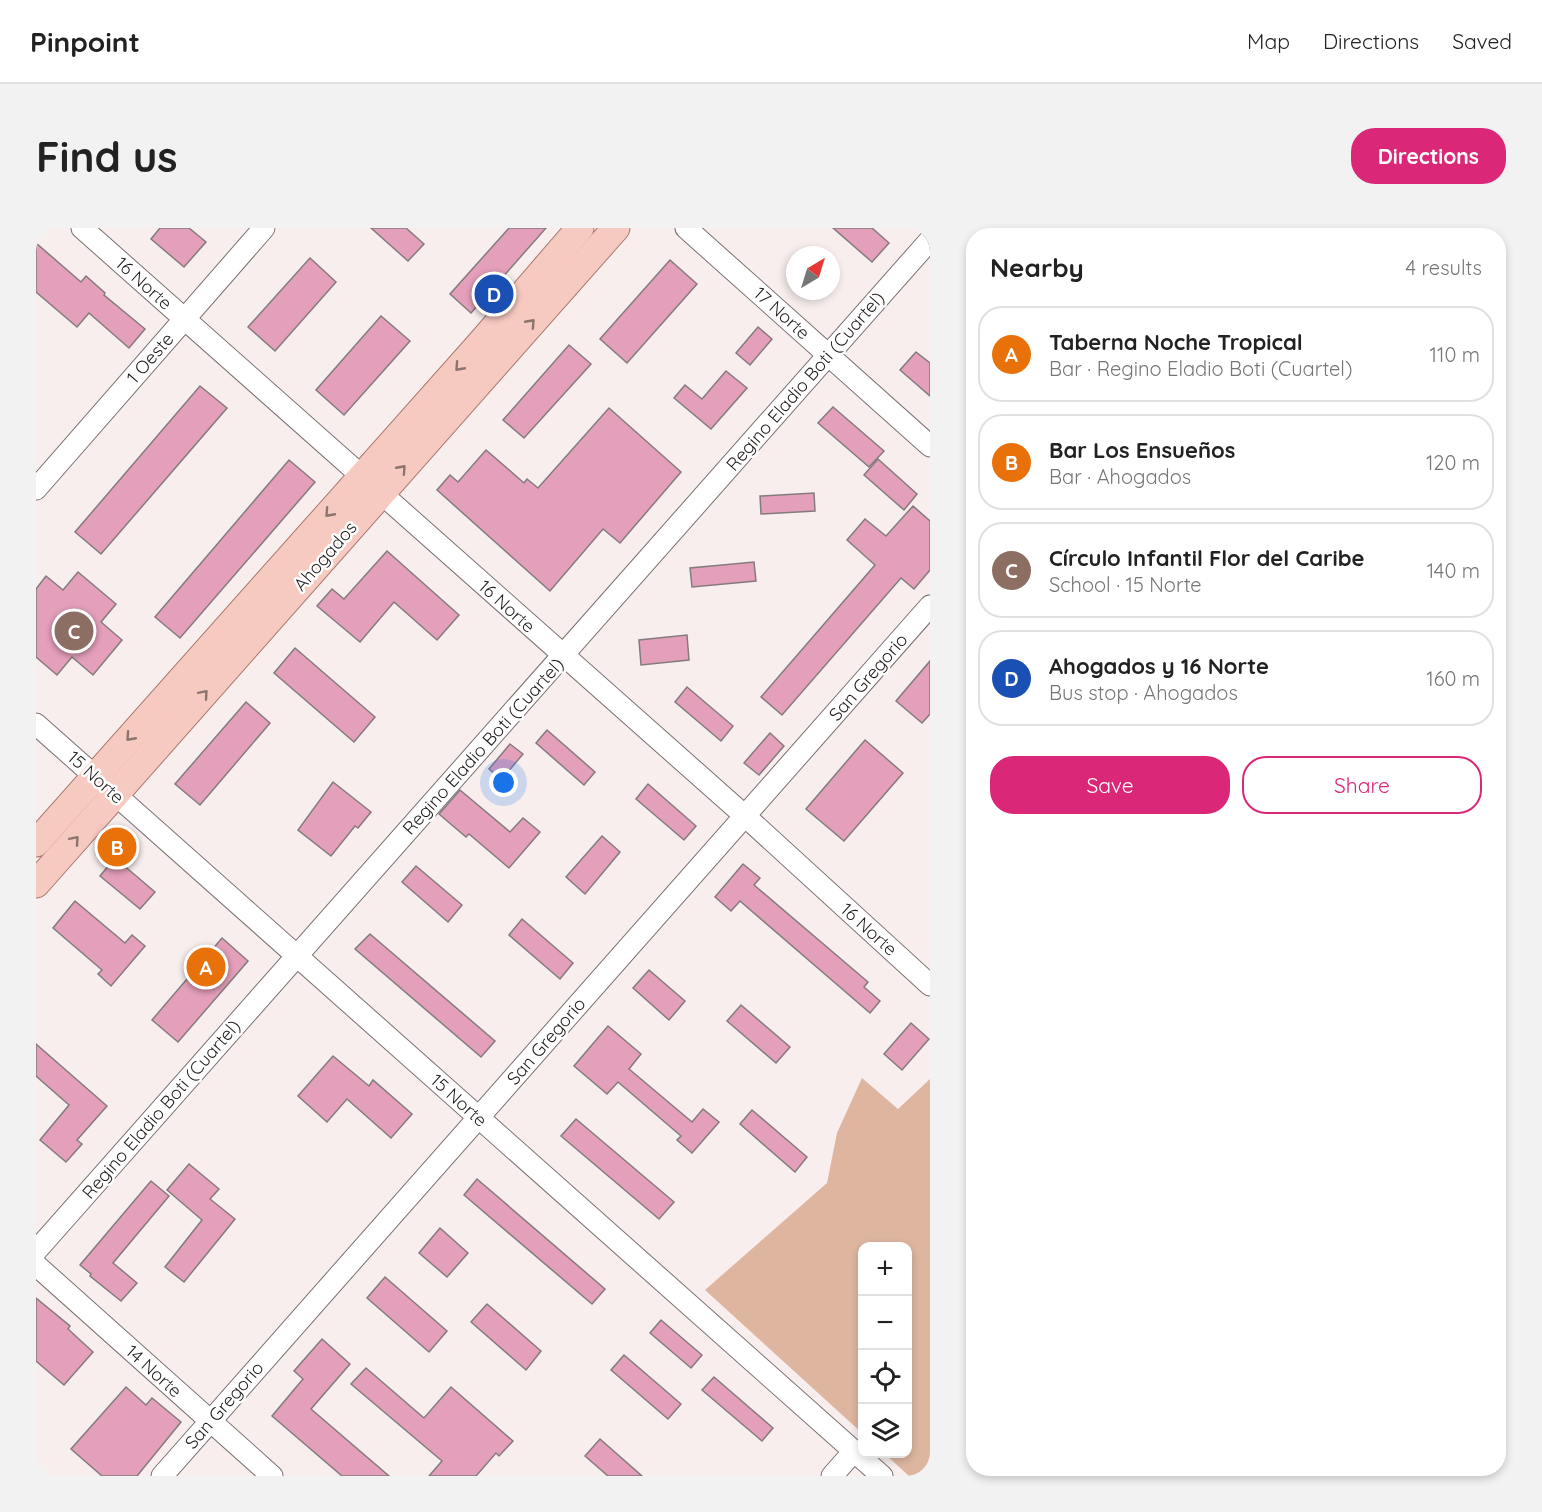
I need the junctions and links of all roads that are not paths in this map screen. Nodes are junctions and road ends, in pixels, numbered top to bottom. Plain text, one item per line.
1 (82, 228) edge
2 (264, 228) edge
3 (580, 228) edge
4 (616, 228) edge
5 (686, 228) edge
6 (930, 240) edge
7 (185, 319) junction
8 (828, 355) junction
9 (930, 446) edge
10 (371, 485) junction
11 (36, 489) edge
12 (930, 606) edge
13 (563, 656) junction
14 (36, 724) edge
15 (95, 776) junction
16 (115, 794) junction
17 (745, 816) junction
18 (36, 843) edge
19 (36, 884) edge
20 (297, 956) junction
21 (930, 985) edge
22 (478, 1118) junction
23 (36, 1251) edge
24 (36, 1265) edge
25 (210, 1421) junction
26 (854, 1451) junction
27 (162, 1476) edge
28 (272, 1476) edge
29 (832, 1476) edge
30 (882, 1476) edge

1 - 7 street, 16 Norte
2 - 7 street, 1 Oeste
3 -> 10 main road, Ahogados
10 -> 4 main road, Ahogados
5 - 8 street, 17 Norte
6 - 8 street, Regino Eladio Boti (Cuartel)
7 - 10 street, 16 Norte
7 - 11 street, 1 Oeste
8 - 9 street, 17 Norte
8 - 13 street, Regino Eladio Boti (Cuartel)
10 - 13 street, 16 Norte
10 -> 15 main road, Ahogados
16 -> 10 main road, Ahogados
12 - 17 street, San Gregorio
13 - 17 street, 16 Norte
13 - 20 street, Regino Eladio Boti (Cuartel)
14 - 15 street, 15 Norte
15 - 16 street, 15 Norte
15 - 18 main road, Ahogados
19 -> 16 main road, Ahogados
16 - 20 street, 15 Norte
17 - 21 street, 16 Norte
17 - 22 street, San Gregorio
20 - 22 street, 15 Norte
20 - 23 street, Regino Eladio Boti (Cuartel)
22 - 25 street, San Gregorio
22 - 26 street, 15 Norte
24 - 25 street, 14 Norte
25 - 27 street, San Gregorio
25 - 28 street, 14 Norte
26 - 29 street
26 - 30 street, 15 Norte

